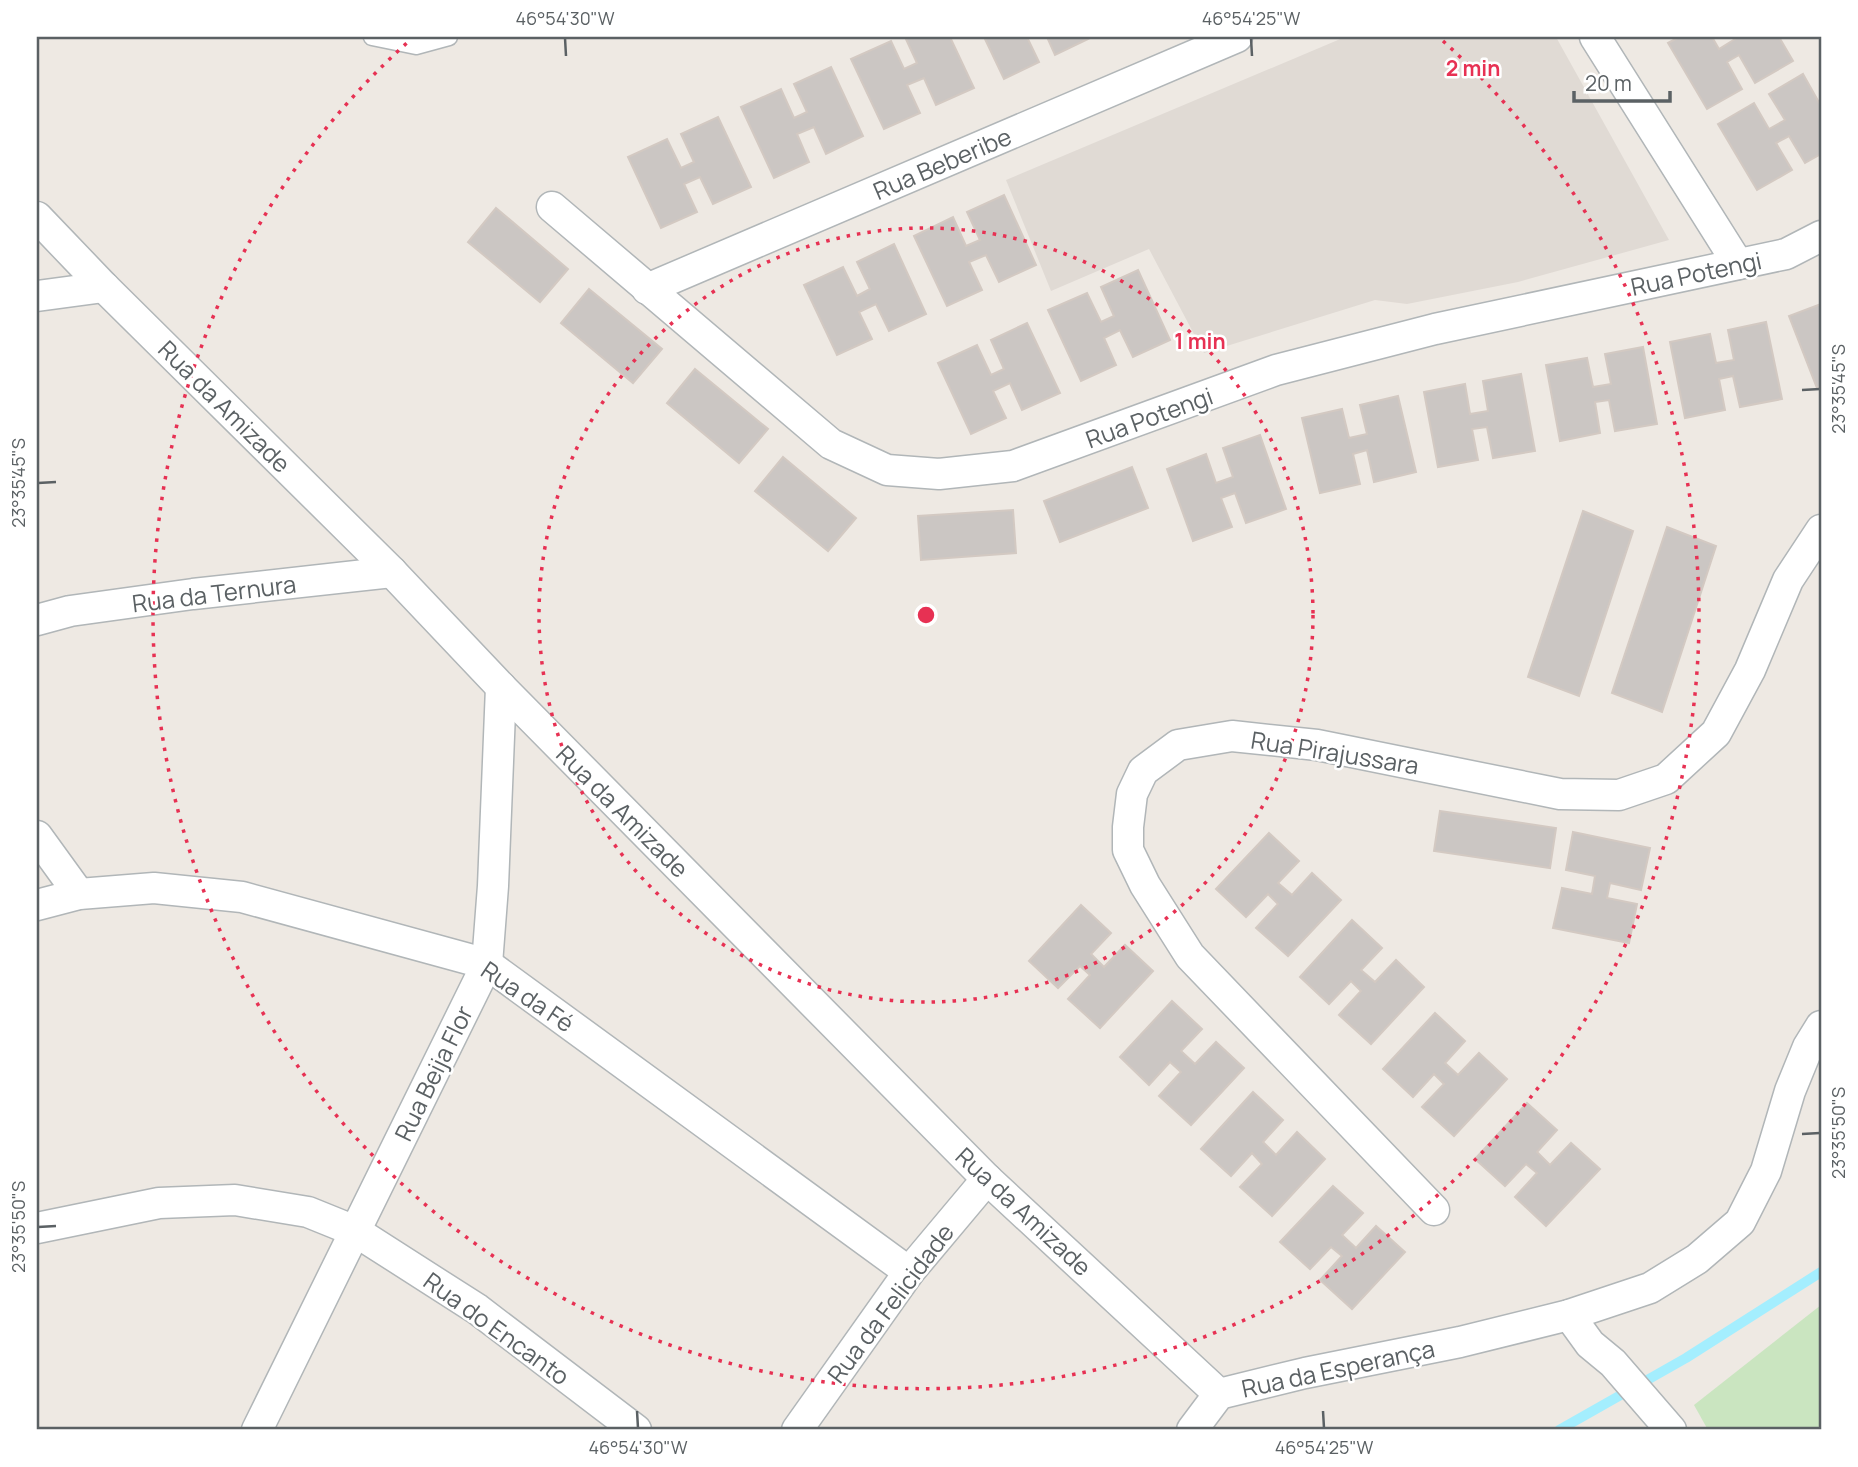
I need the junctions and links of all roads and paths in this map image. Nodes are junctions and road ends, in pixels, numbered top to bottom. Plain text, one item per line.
1 (372, 37) edge
2 (449, 37) edge
3 (1237, 37) edge
4 (1595, 37) edge
5 (552, 207) dead end
6 (37, 217) edge
7 (1821, 236) edge
8 (1738, 264) junction
9 (104, 287) junction
10 (647, 289) junction
11 (37, 296) edge
12 (1821, 530) edge
13 (393, 572) junction
14 (37, 620) edge
15 (501, 687) junction
16 (37, 836) edge
17 (79, 894) junction
18 (37, 905) edge
19 (487, 964) junction
20 (1821, 1026) edge
21 (987, 1179) junction
22 (1434, 1210) dead end
23 (37, 1228) edge
24 (355, 1231) junction
25 (909, 1272) junction
26 (1569, 1315) junction
27 (1219, 1394) junction
28 (1668, 1427) edge
29 (257, 1430) edge
30 (636, 1430) edge
31 (797, 1430) edge
32 (1192, 1430) edge

1 - 2 lane
3 - 10 street, Rua Beberibe
4 - 8 street
5 - 10 street, Rua Potengi
6 - 9 street, Rua da Amizade
7 - 8 street, Rua Potengi
8 - 10 street, Rua Potengi
9 - 11 street
9 - 13 street, Rua da Amizade
12 - 22 street, Rua Pirajussara
13 - 14 street, Rua da Ternura
13 - 15 street, Rua da Amizade
15 - 19 street, Rua Beija Flor
15 - 21 street, Rua da Amizade
16 - 17 street
17 - 18 street, Rua da Fé
17 - 19 street, Rua da Fé
19 - 24 street, Rua Beija Flor
19 - 25 street, Rua da Fé
20 - 26 street, Rua da Esperança
21 - 25 street, Rua da Felicidade
21 - 27 street, Rua da Amizade
23 - 24 street, Rua do Encanto
24 - 29 street, Rua Beija Flor
24 - 30 street, Rua do Encanto
25 - 31 street, Rua da Felicidade
26 - 27 street, Rua da Esperança
26 - 28 street
27 - 32 street, Rua da Esperança

